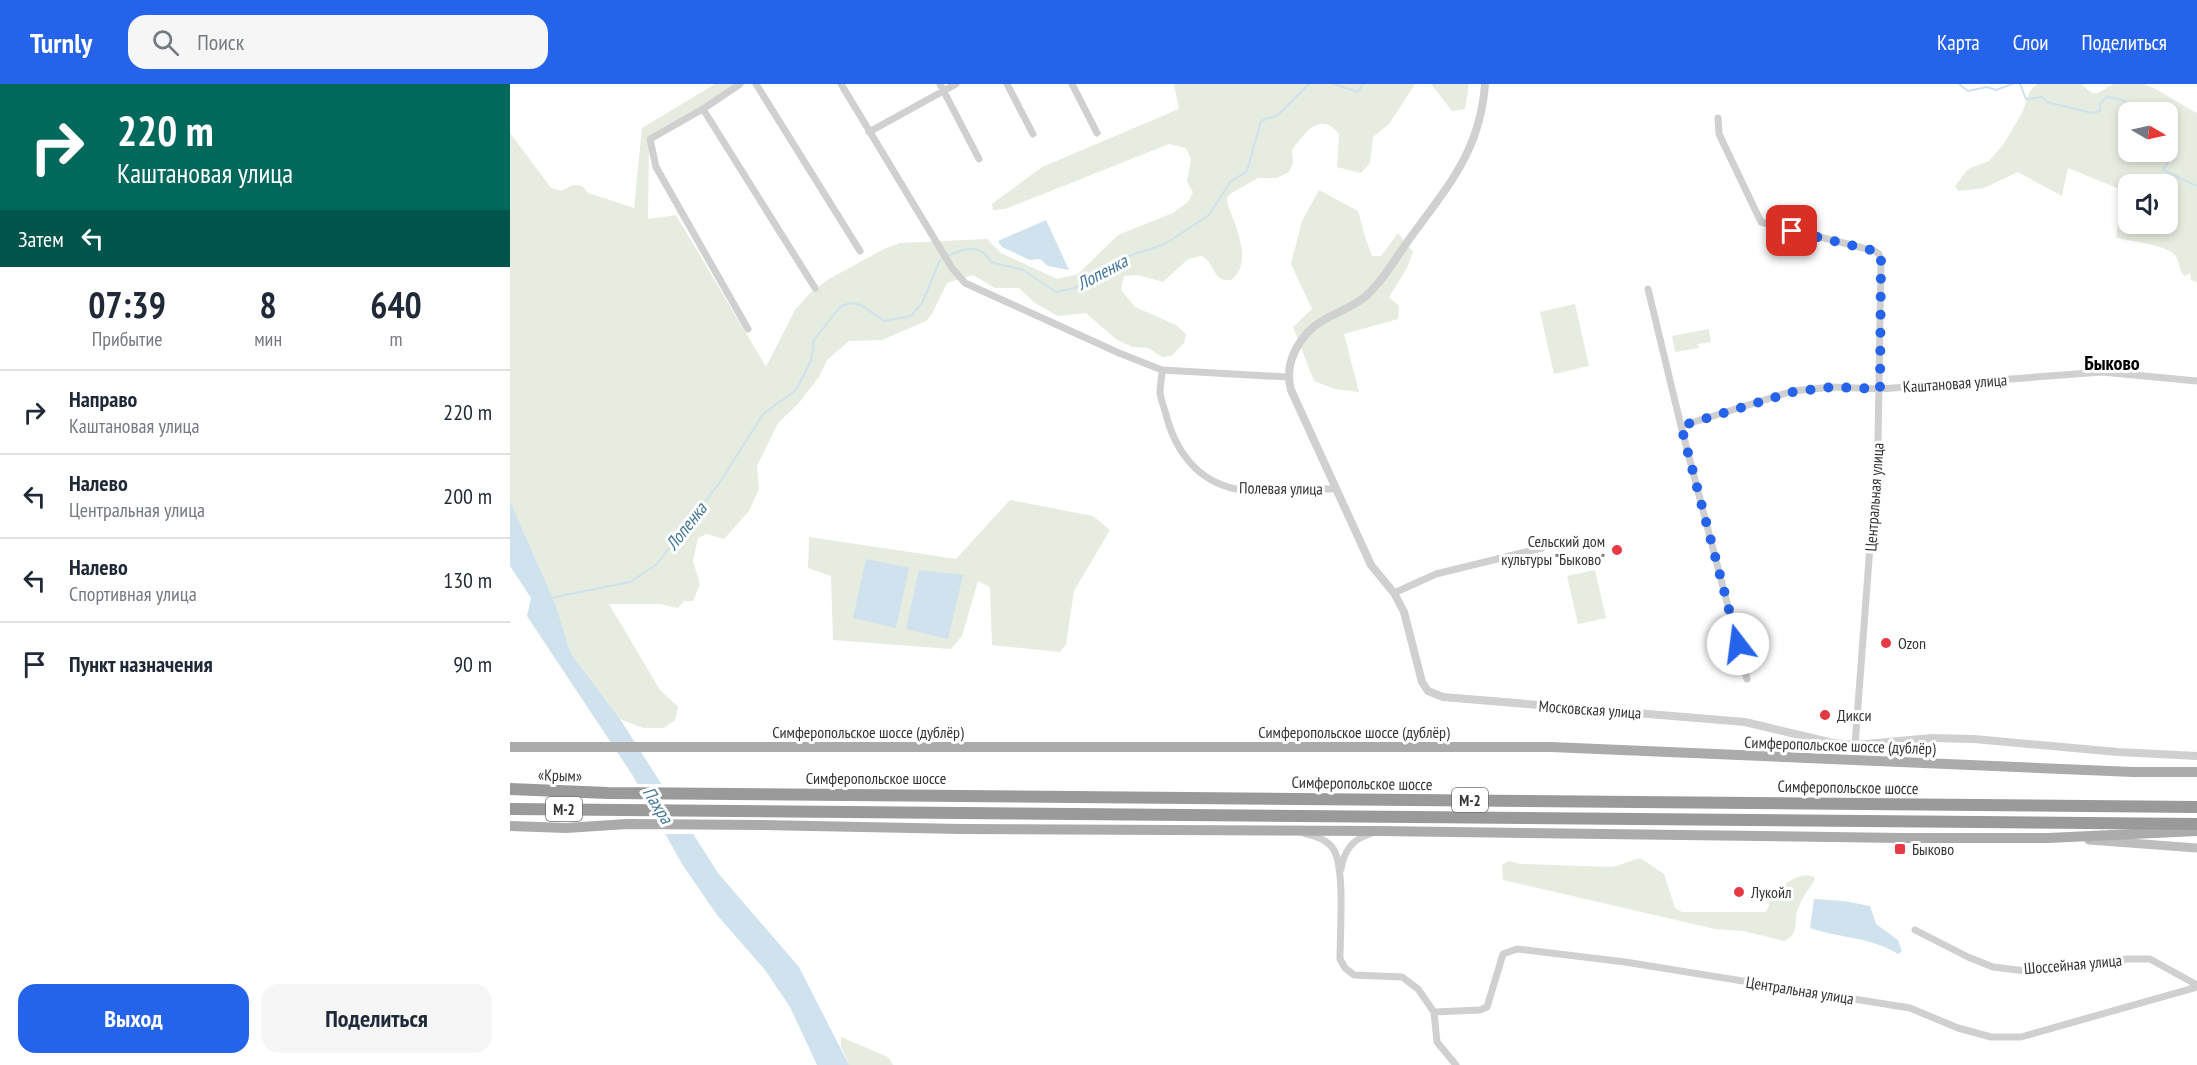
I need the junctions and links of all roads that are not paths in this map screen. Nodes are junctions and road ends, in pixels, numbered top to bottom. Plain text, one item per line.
1 (740, 84) edge
2 (756, 84) edge
3 (841, 84) edge
4 (956, 84) edge
5 (1007, 84) edge
6 (1072, 84) edge
7 (1485, 84) edge
8 (942, 87) edge
9 (703, 109) junction
10 (1718, 118) dead end
11 (869, 132) junction
12 (1097, 133) dead end
13 (1033, 134) dead end
14 (979, 159) dead end
15 (860, 250) dead end
16 (815, 288) dead end
17 (1648, 290) dead end
18 (748, 329) dead end
19 (1162, 370) junction
20 (1287, 377) junction
21 (2197, 381) edge
22 (1880, 389) junction
23 (1681, 426) junction
24 (1336, 489) junction
25 (1542, 548) dead end
26 (1394, 593) junction
27 (1747, 679) dead end
28 (1855, 745) junction
29 (510, 747) edge
30 (2197, 756) edge
31 (2197, 772) edge
32 (510, 789) edge
33 (742, 794) joint
34 (2197, 807) edge
35 (510, 809) edge
36 (753, 811) joint
37 (2197, 824) edge
38 (510, 826) edge
39 (1296, 831) junction
40 (1380, 831) junction
41 (2197, 831) edge
42 (2048, 838) junction
43 (2197, 848) edge
44 (1340, 877) junction
45 (1915, 930) dead end
46 (2197, 986) edge
47 (1434, 1012) junction
48 (1456, 1065) edge

1 - 9 street
2 - 15 street
3 - 11 street
4 - 8 street
5 - 13 street
6 - 12 street
7 - 20 street
8 - 11 street
8 - 14 street
9 - 16 street
9 - 18 street
10 - 22 street, Центральная улица
11 - 19 street
17 - 23 street
19 - 20 street
19 - 24 street, Полевая улица
20 - 24 street, Московская улица
21 - 22 street, Каштановая улица
22 - 23 street, Каштановая улица
22 - 28 street, Центральная улица
23 - 27 street
24 - 26 street, Московская улица
25 - 26 street
26 - 28 street, Московская улица
28 - 30 street, Московская улица
29 - 31 main road, Симферопольское шоссе (дублёр)
32 - 33 highway, «Крым» / М-2
33 - 34 highway, Симферопольское шоссе / М-2
35 - 36 highway, «Крым» / М-2
36 - 37 highway, Симферопольское шоссе / М-2
38 - 39 main road
39 - 40 main road
39 - 44 street
40 - 42 main road
40 - 44 street
41 - 42 main road
42 - 43 main road
44 - 47 street
45 - 46 street, Шоссейная улица
46 - 47 street, Центральная улица
47 - 48 street

